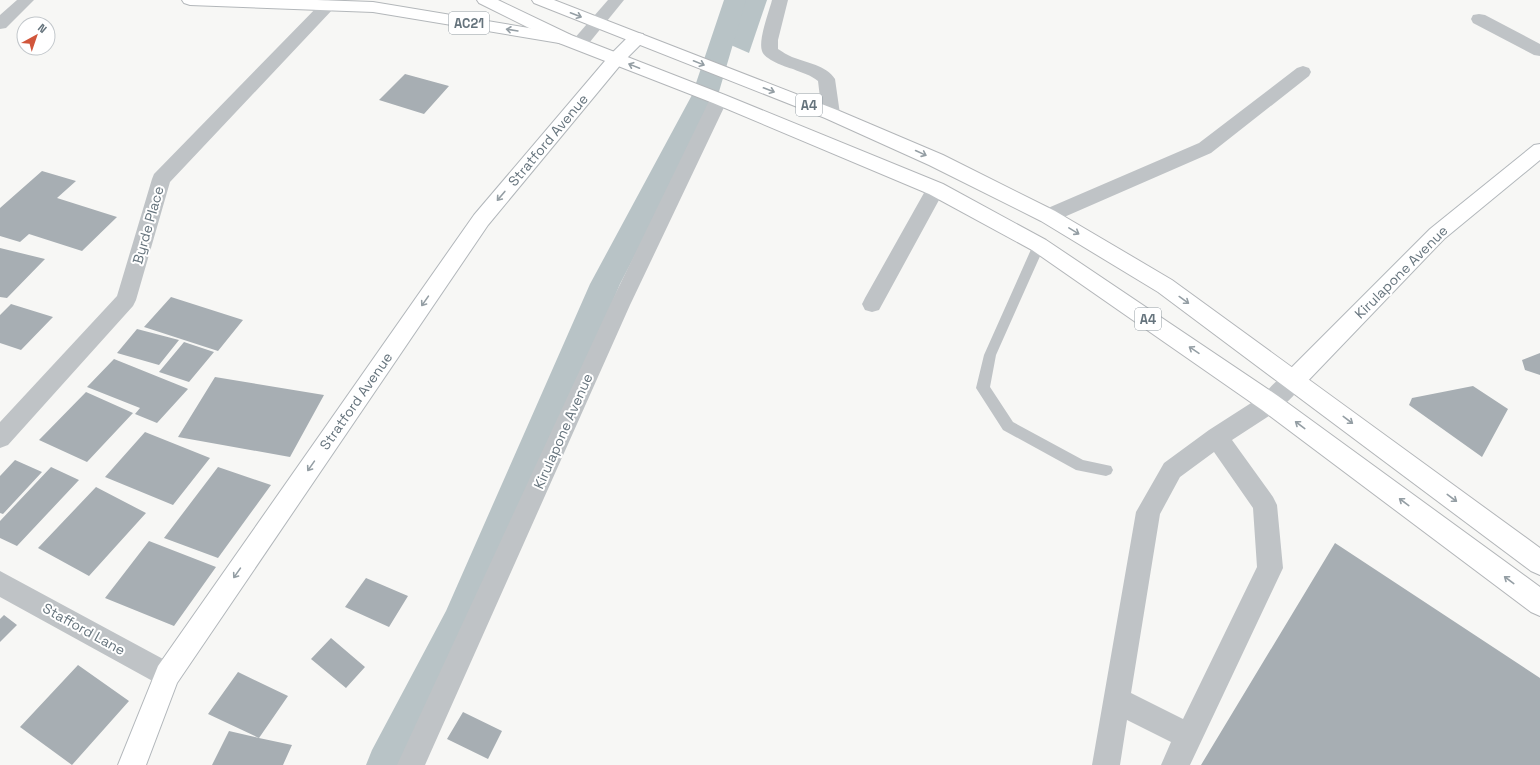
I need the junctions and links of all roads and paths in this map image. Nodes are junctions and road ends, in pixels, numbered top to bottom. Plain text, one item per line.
1 (26, 0) edge
2 (190, 0) edge
3 (485, 0) edge
4 (540, 0) edge
5 (616, 0) edge
6 (780, 0) edge
7 (378, 4) edge
8 (328, 5) junction
9 (1479, 19) dead end
10 (598, 23) junction
11 (0, 24) edge
12 (637, 38) junction
13 (572, 42) junction
14 (1540, 51) edge
15 (616, 59) junction
16 (1303, 72) dead end
17 (720, 99) junction
18 (831, 114) junction
19 (1540, 150) edge
20 (936, 189) junction
21 (1048, 216) junction
22 (1039, 245) junction
23 (872, 304) dead end
24 (1294, 380) junction
25 (1270, 403) junction
26 (1216, 437) junction
27 (0, 438) edge
28 (1106, 470) dead end
29 (1540, 563) edge
30 (0, 583) edge
31 (1540, 603) edge
32 (167, 675) junction
33 (1117, 700) junction
34 (1188, 736) junction
35 (132, 765) edge
36 (411, 765) edge
37 (1106, 765) edge
38 (1175, 765) edge

1 - 11 street
2 - 8 main road, AC21
3 - 13 main road, A4
4 -> 10 main road, A4
5 - 10 street
6 - 18 street
7 - 8 main road, AC21
13 -> 7 main road, AC21
8 - 27 street, Byrde Place
9 - 14 street
10 - 12 main road, A4
10 - 13 street
12 - 15 main road, Stratford Avenue
12 -> 18 main road, A4
13 - 15 main road, A4
17 -> 15 main road, A4
15 -> 32 main road, Stratford Avenue
16 - 21 street
17 - 20 main road, A4
17 - 36 street, Kirulapone Avenue
18 -> 21 main road, A4
19 - 24 main road, Kirulapone Avenue
20 - 22 main road, A4
20 - 23 street
21 -> 24 main road, A4
25 -> 22 main road, A4
22 - 28 lane
24 - 25 street, Kirulapone Avenue
24 -> 29 main road, A4
25 - 26 street, Kirulapone Avenue
31 -> 25 main road, A4
26 - 33 street, Kirulapone Avenue
26 - 34 street
30 - 32 street, Stafford Lane
32 - 35 main road, Stratford Avenue
33 - 34 street
33 - 37 street, Kirulapone Avenue
34 - 38 street

